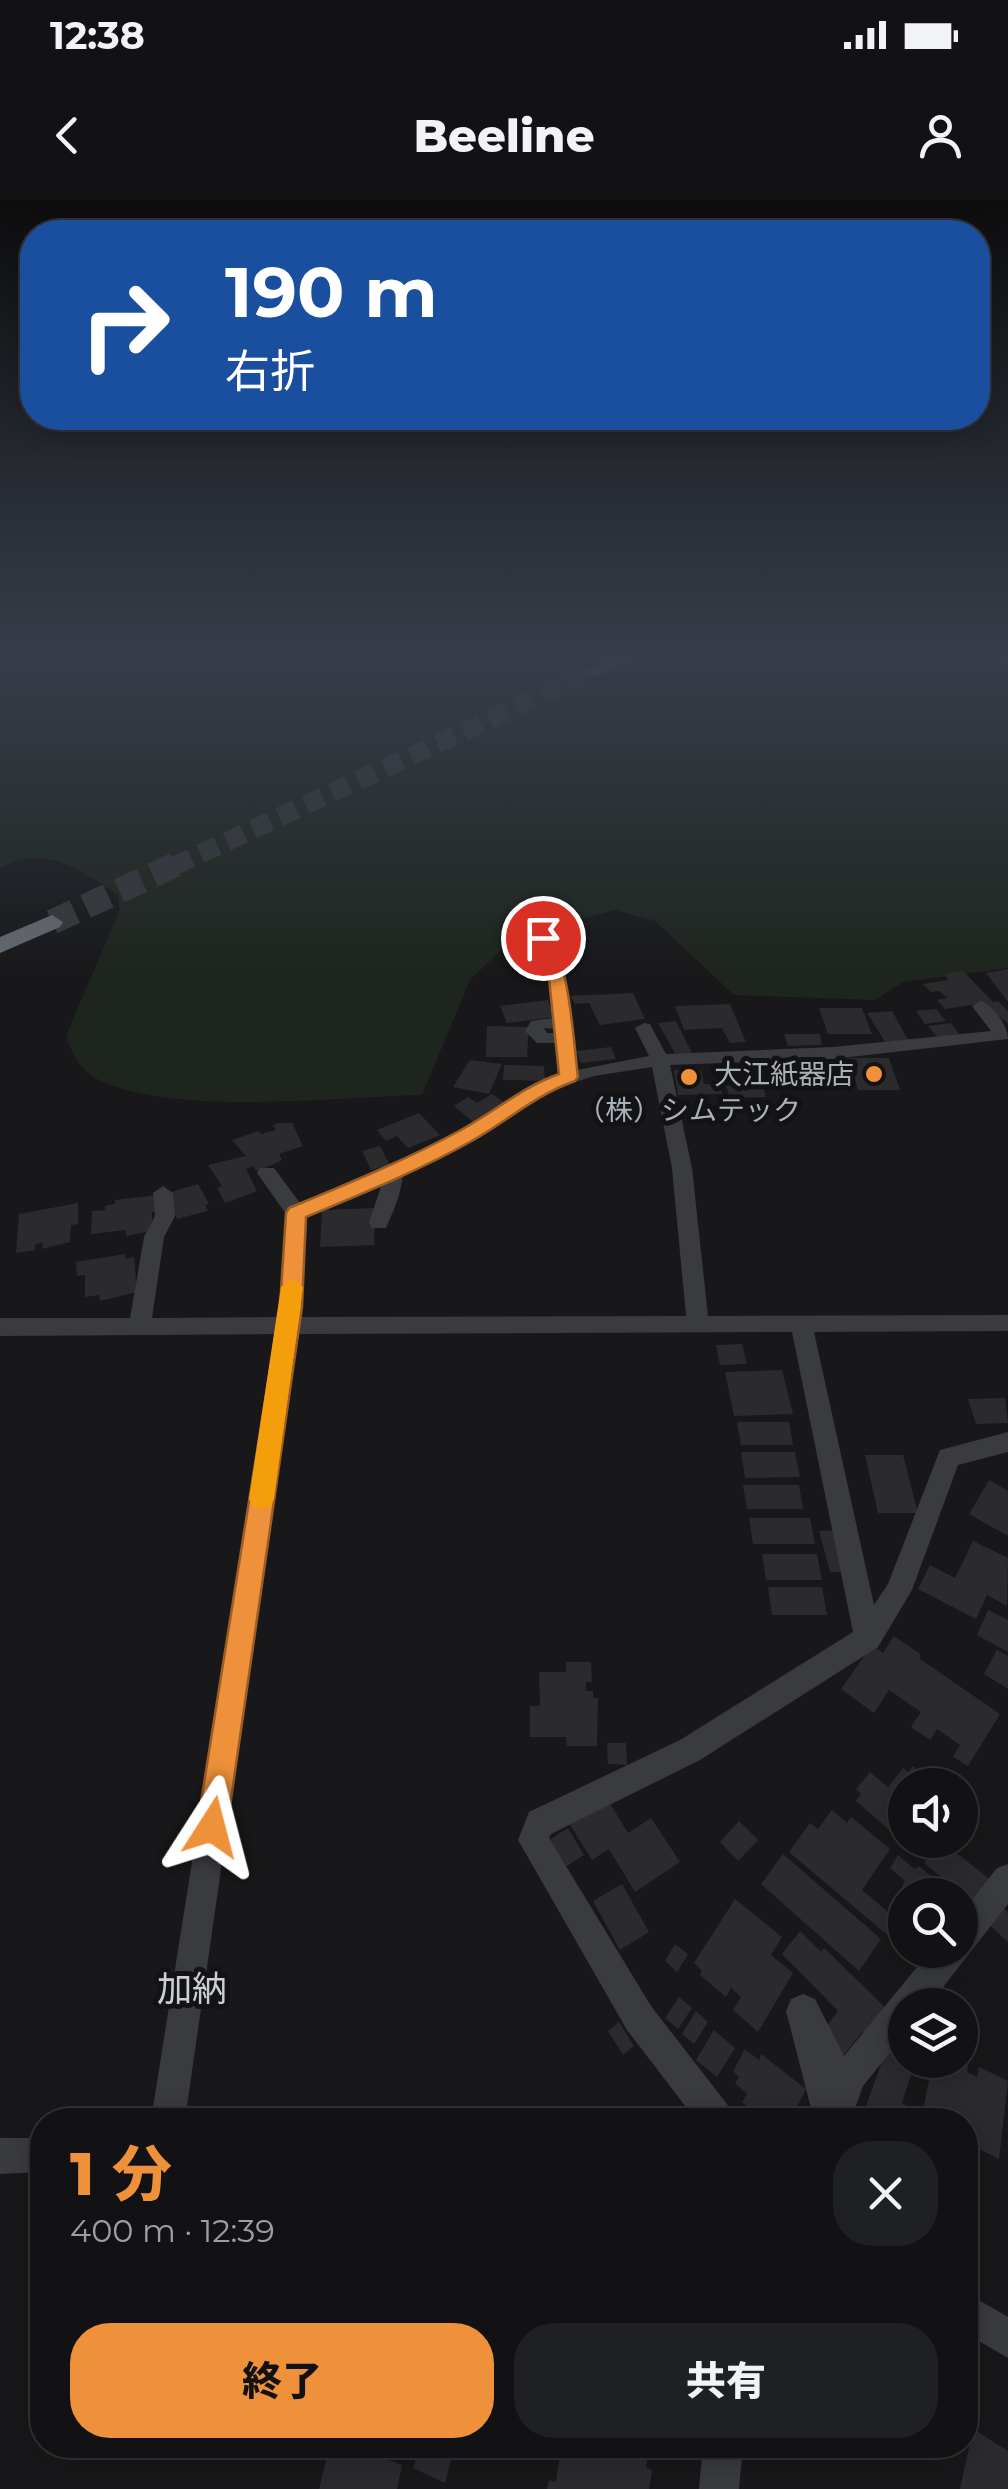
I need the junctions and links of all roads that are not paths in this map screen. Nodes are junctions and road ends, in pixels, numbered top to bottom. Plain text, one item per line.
1 (0, 936) edge
2 (543, 938) dead end
3 (0, 946) edge
4 (980, 1006) dead end
5 (644, 1028) dead end
6 (1006, 1034) edge
7 (662, 1060) junction
8 (569, 1077) junction
9 (267, 1173) dead end
10 (393, 1173) junction
11 (163, 1193) dead end
12 (296, 1213) junction
13 (379, 1223) dead end
14 (801, 1323) junction
15 (1008, 1323) edge
16 (698, 1324) junction
17 (288, 1326) junction
18 (0, 1327) edge
19 (140, 1327) junction
20 (1008, 1442) edge
21 (868, 1638) junction
22 (1008, 1879) edge
23 (978, 1917) edge
24 (937, 1968) edge
25 (921, 1988) edge
26 (888, 2029) edge
27 (170, 2108) edge
28 (709, 2108) edge
29 (837, 2108) edge
30 (0, 2156) edge
31 (30, 2156) edge
32 (978, 2319) edge
33 (1008, 2339) edge
34 (722, 2458) edge
35 (719, 2489) edge

1 - 3 highway
2 - 8 street
4 - 6 street
5 - 7 street
6 - 7 street
7 - 8 street
7 - 16 street
8 - 10 street
9 - 12 street
10 - 12 street
10 - 13 street
11 - 19 street
12 - 17 street
14 - 15 street
14 - 16 street
14 - 21 street
16 - 17 street
17 - 19 street
17 - 27 street
18 - 19 street
20 - 21 street
21 - 28 street
22 - 23 street
24 - 25 street
26 - 29 street
30 - 31 street
32 - 33 street
34 - 35 street

